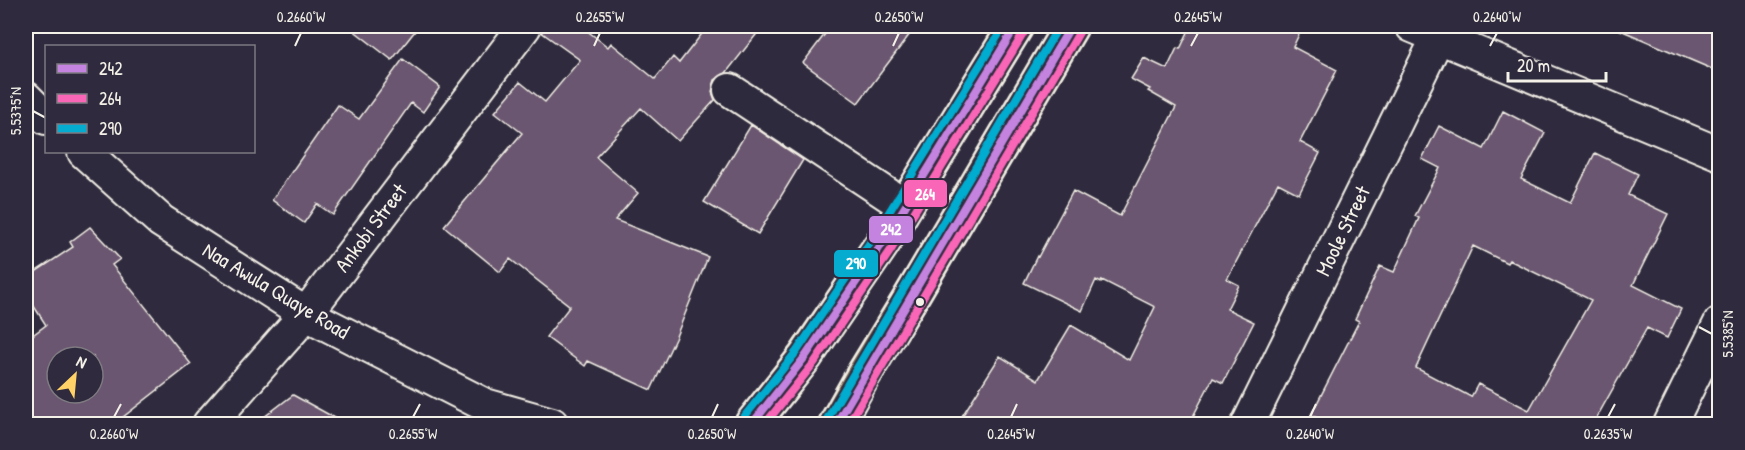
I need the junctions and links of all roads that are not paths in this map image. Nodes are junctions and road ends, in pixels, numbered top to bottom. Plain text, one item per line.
1 (525, 26) edge
2 (1016, 26) edge
3 (1071, 26) edge
4 (1425, 31) edge
5 (730, 90) dead end
6 (85, 153) edge
7 (1719, 154) edge
8 (906, 206) junction
9 (306, 314) junction
10 (1719, 323) edge
11 (483, 413) edge
12 (209, 424) edge
13 (552, 424) edge
14 (752, 424) edge
15 (836, 424) edge
16 (1248, 424) edge
17 (1670, 424) edge

1 - 9 street, Ankobi Street
2 - 8 main road
3 - 15 main road
4 - 7 street
4 - 16 street, Moole Street
5 - 8 street
6 - 9 street, Naa Awula Quaye Road
8 - 14 main road
9 - 11 street, Naa Awula Quaye Road
9 - 12 street, Ankobi Street
10 - 17 street
11 - 13 street, Naa Awula Quaye Road

